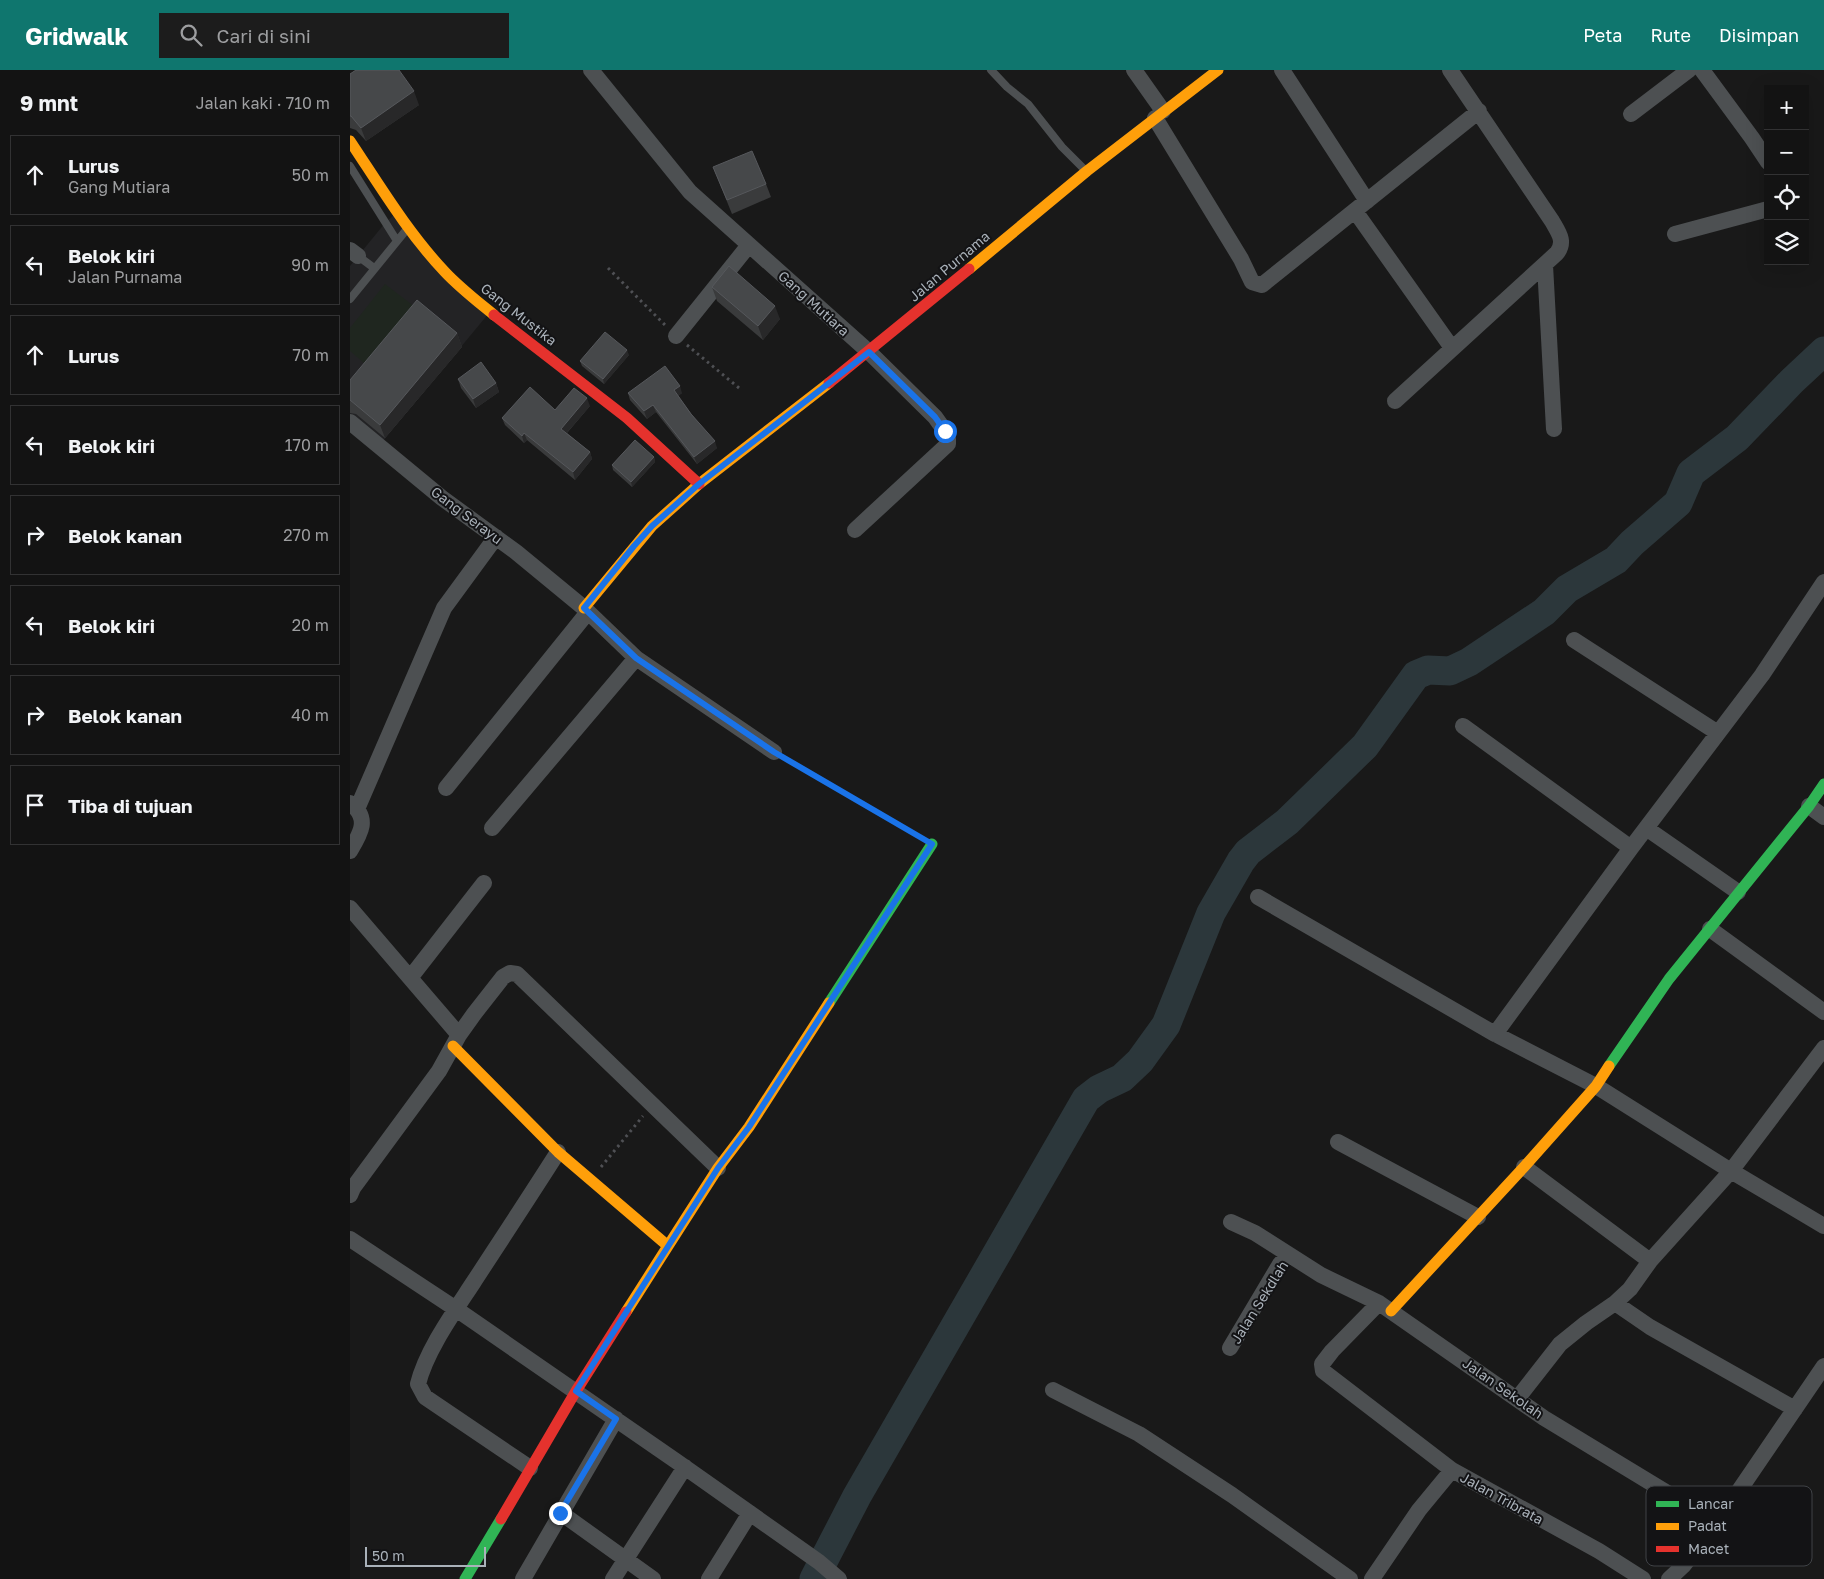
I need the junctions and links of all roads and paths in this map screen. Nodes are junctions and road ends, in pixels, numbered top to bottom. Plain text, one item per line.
1 (591, 70) edge
2 (991, 70) edge
3 (1134, 70) edge
4 (1218, 70) edge
5 (1282, 70) edge
6 (1450, 70) edge
7 (1689, 70) edge
8 (1702, 70) edge
9 (1479, 111) junction
10 (1631, 114) dead end
11 (1159, 115) junction
12 (350, 142) edge
13 (1764, 156) edge
14 (350, 166) edge
15 (1086, 171) junction
16 (1361, 206) junction
17 (1764, 210) edge
18 (408, 228) junction
19 (1675, 234) dead end
20 (396, 241) junction
21 (749, 245) junction
22 (354, 253) edge
23 (1545, 265) junction
24 (374, 268) junction
25 (350, 299) edge
26 (676, 336) dead end
27 (1452, 348) junction
28 (869, 352) junction
29 (1395, 402) dead end
30 (350, 422) edge
31 (1554, 429) dead end
32 (699, 484) junction
33 (854, 530) dead end
34 (496, 537) junction
35 (1824, 582) edge
36 (586, 610) junction
37 (1574, 640) dead end
38 (636, 658) junction
39 (1463, 726) dead end
40 (1718, 733) junction
41 (774, 752) joint
42 (1824, 784) edge
43 (446, 788) dead end
44 (354, 806) edge
45 (1809, 806) junction
46 (1824, 817) edge
47 (492, 828) dead end
48 (1646, 828) junction
49 (932, 844) joint
50 (1631, 848) junction
51 (350, 850) edge
52 (484, 883) dead end
53 (1738, 892) junction
54 (1258, 897) dead end
55 (350, 908) edge
56 (1710, 929) junction
57 (410, 978) junction
58 (1824, 1012) edge
59 (1495, 1034) junction
60 (456, 1041) junction
61 (1824, 1048) edge
62 (1596, 1086) junction
63 (654, 1104) junction
64 (1338, 1142) dead end
65 (558, 1152) junction
66 (1524, 1167) junction
67 (718, 1168) junction
68 (1731, 1171) junction
69 (591, 1179) junction
70 (350, 1195) edge
71 (1478, 1217) junction
72 (1231, 1222) dead end
73 (1824, 1226) edge
74 (350, 1239) edge
75 (668, 1246) junction
76 (1288, 1255) junction
77 (1650, 1261) junction
78 (1615, 1304) junction
79 (1385, 1307) junction
80 (456, 1309) junction
81 (1230, 1348) dead end
82 (1824, 1366) edge
83 (1054, 1390) dead end
84 (576, 1391) junction
85 (1517, 1399) junction
86 (1795, 1409) junction
87 (616, 1419) junction
88 (685, 1467) junction
89 (530, 1468) junction
90 (1452, 1470) junction
91 (1656, 1486) edge
92 (1742, 1486) edge
93 (560, 1513) junction
94 (750, 1513) junction
95 (625, 1560) junction
96 (1683, 1566) edge
97 (837, 1577) edge
98 (465, 1579) edge
99 (523, 1579) edge
100 (613, 1579) edge
101 (653, 1579) edge
102 (709, 1579) edge
103 (1350, 1579) edge
104 (1372, 1579) edge
105 (1643, 1579) edge
106 (1669, 1579) edge

1 - 21 street, Gang Mutiara
2 - 15 lane
3 - 11 street
4 - 11 street, Jalan Purnama
5 - 16 street
6 - 9 street
7 - 10 street
8 - 13 street
9 - 16 street
9 - 23 street
11 - 15 street, Jalan Purnama
11 - 16 street
12 - 18 street, Gang Mustika
14 - 20 lane
15 - 28 street, Jalan Purnama
16 - 27 street
17 - 19 street
18 - 20 lane
18 - 32 street, Gang Mustika
20 - 24 lane
21 - 26 street
21 - 28 street, Gang Mutiara
22 - 24 lane
23 - 27 street
23 - 31 street
24 - 25 lane
27 - 29 street
28 - 32 street, Jalan Purnama
28 - 33 street, Gang Mutiara
30 - 34 street, Gang Serayu
32 - 36 street, Jalan Purnama
34 - 36 street, Gang Serayu
34 - 44 street
35 - 40 street
36 - 38 street, Gang Serayu
36 - 43 street
37 - 40 street
38 - 41 street, Gang Serayu
38 - 47 street
39 - 50 street
40 - 48 street
41 - 49 path
42 - 45 street
44 - 51 street
45 - 46 street
45 - 53 street
48 - 50 street
48 - 53 street
49 - 67 street
50 - 59 street
52 - 57 street
53 - 56 street
54 - 59 street
55 - 57 street
56 - 58 street
56 - 62 street
57 - 60 street
59 - 62 street
60 - 63 street
60 - 65 street
60 - 70 street
61 - 68 street
62 - 66 street
62 - 68 street
63 - 67 street
63 - 69 path
64 - 71 street
65 - 69 street
65 - 80 street
66 - 71 street
66 - 77 street
67 - 75 street
68 - 73 street
68 - 77 street
69 - 75 street
71 - 79 street
72 - 76 street, Jalan Sekolah
74 - 80 street
75 - 84 street
76 - 79 street, Jalan Sekolah
76 - 81 street, Jalan Sekdlah
77 - 78 street
78 - 85 street
78 - 86 street
79 - 85 street, Jalan Sekolah
79 - 90 street
80 - 84 street
80 - 89 street
82 - 86 street
83 - 103 street
84 - 87 street
84 - 89 street
85 - 91 street, Jalan Sekolah
86 - 92 street
87 - 88 street
87 - 93 street
88 - 94 street
88 - 95 street
89 - 98 street
90 - 104 street, Jalan Tribrata
90 - 105 street, Jalan Tribrata
93 - 95 street
93 - 99 street
94 - 97 street
94 - 102 street
95 - 100 street
95 - 101 street
96 - 106 street

